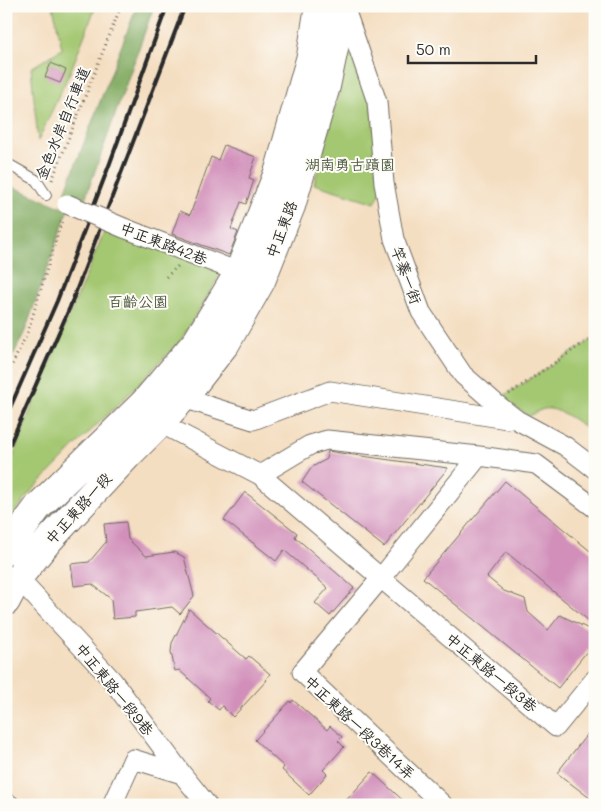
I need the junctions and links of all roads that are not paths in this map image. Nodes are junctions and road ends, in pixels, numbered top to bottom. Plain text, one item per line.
1 (319, 6) edge
2 (344, 6) edge
3 (6, 163) edge
4 (46, 195) road end
5 (67, 204) road end
6 (250, 277) junction
7 (183, 398) junction
8 (152, 413) junction
9 (507, 419) dead end
10 (479, 456) junction
11 (595, 469) edge
12 (260, 475) junction
13 (595, 508) edge
14 (6, 551) edge
15 (381, 578) junction
16 (12, 589) edge
17 (595, 679) edge
18 (182, 774) junction
19 (6, 803) edge
20 (10, 805) edge
21 (112, 805) edge
22 (208, 805) edge
23 (443, 805) edge

1 - 6 main road, 中正東路
2 - 6 main road, 中正東路
2 - 11 street, 竿蓁一街
3 - 4 lane
5 - 6 street, 中正東路42巷, bridge
6 - 7 main road, 中正東路
6 - 8 main road, 中正東路
7 - 8 main road, 中正東路
7 - 9 street
8 - 12 street, 中正東路一段3巷
8 - 14 main road, 中正東路一段
8 - 16 main road, 中正東路一段
10 - 12 street
10 - 13 street
10 - 15 street
12 - 15 street, 中正東路一段3巷
15 - 17 street, 中正東路一段3巷
15 - 23 street, 中正東路一段3巷14弄
16 - 18 street, 中正東路一段9巷
18 - 21 street
18 - 22 street, 中正東路一段9巷
19 - 20 street

